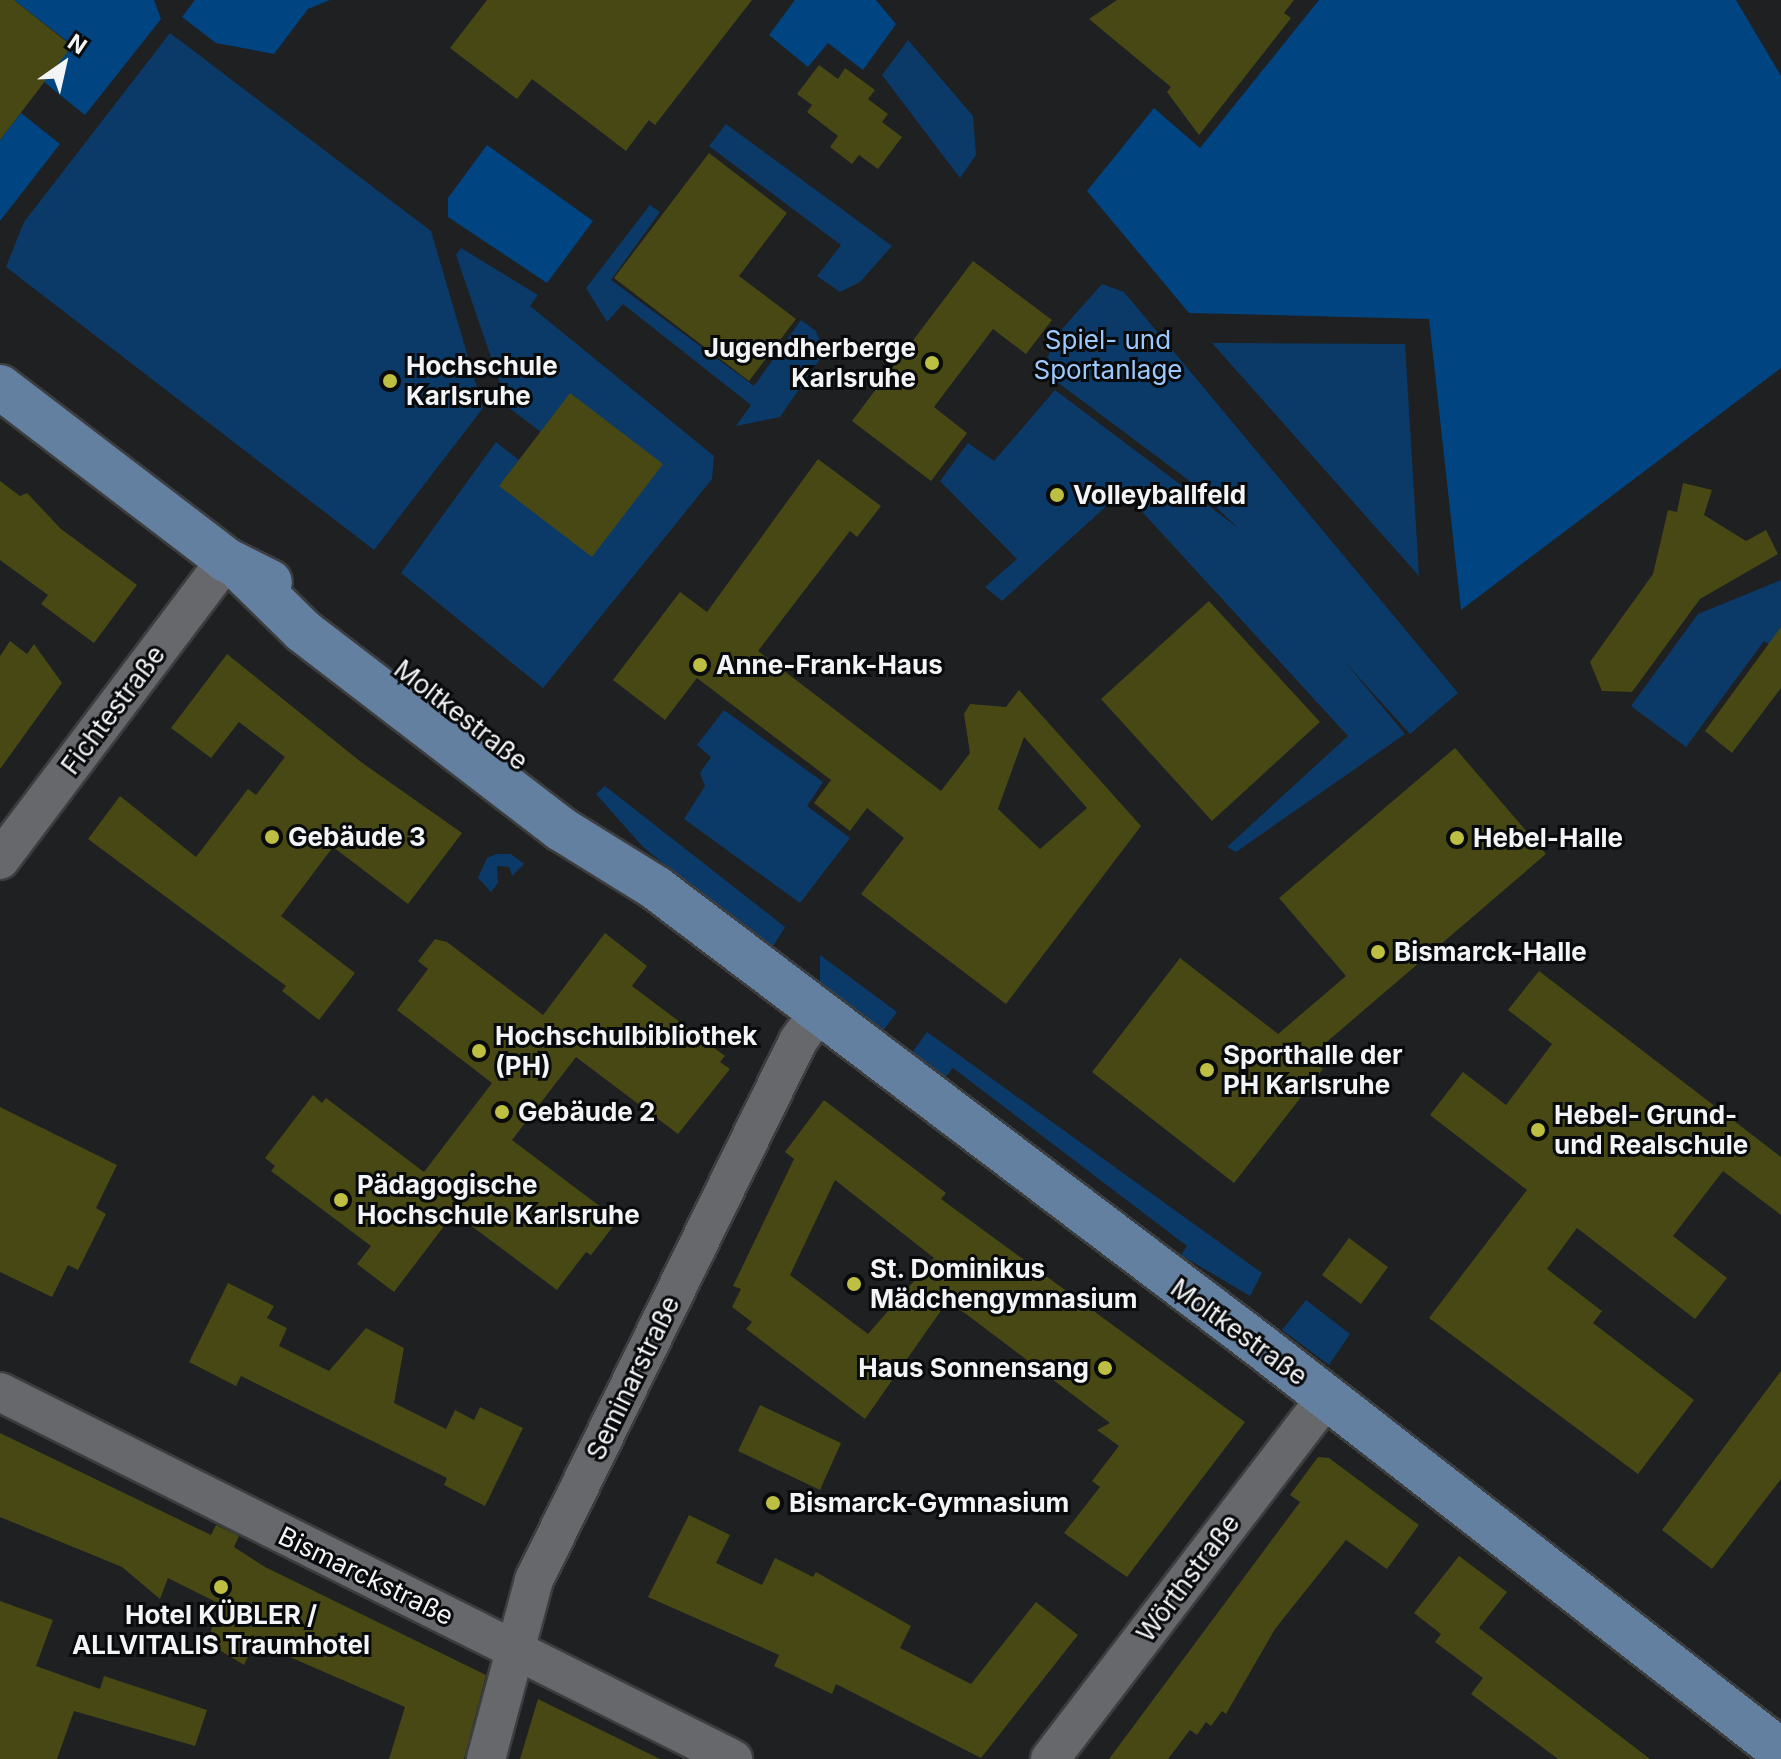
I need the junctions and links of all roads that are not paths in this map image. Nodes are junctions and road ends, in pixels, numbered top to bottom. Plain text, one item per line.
1 (0, 387) edge
2 (235, 566) junction
3 (0, 860) edge
4 (808, 1027) junction
5 (0, 1392) edge
6 (1327, 1397) junction
7 (515, 1650) junction
8 (1781, 1751) edge
9 (486, 1759) edge
10 (733, 1759) edge
11 (1050, 1759) edge

1 - 2 main road, Moltkestraße
2 - 3 street, Fichtestraße
2 - 4 main road, Moltkestraße
4 - 6 main road, Moltkestraße
4 - 7 street, Seminarstraße
5 - 7 street, Bismarckstraße
6 - 8 main road, Moltkestraße
6 - 11 street, Wörthstraße
7 - 9 street, Seminarstraße
7 - 10 street, Bismarckstraße

